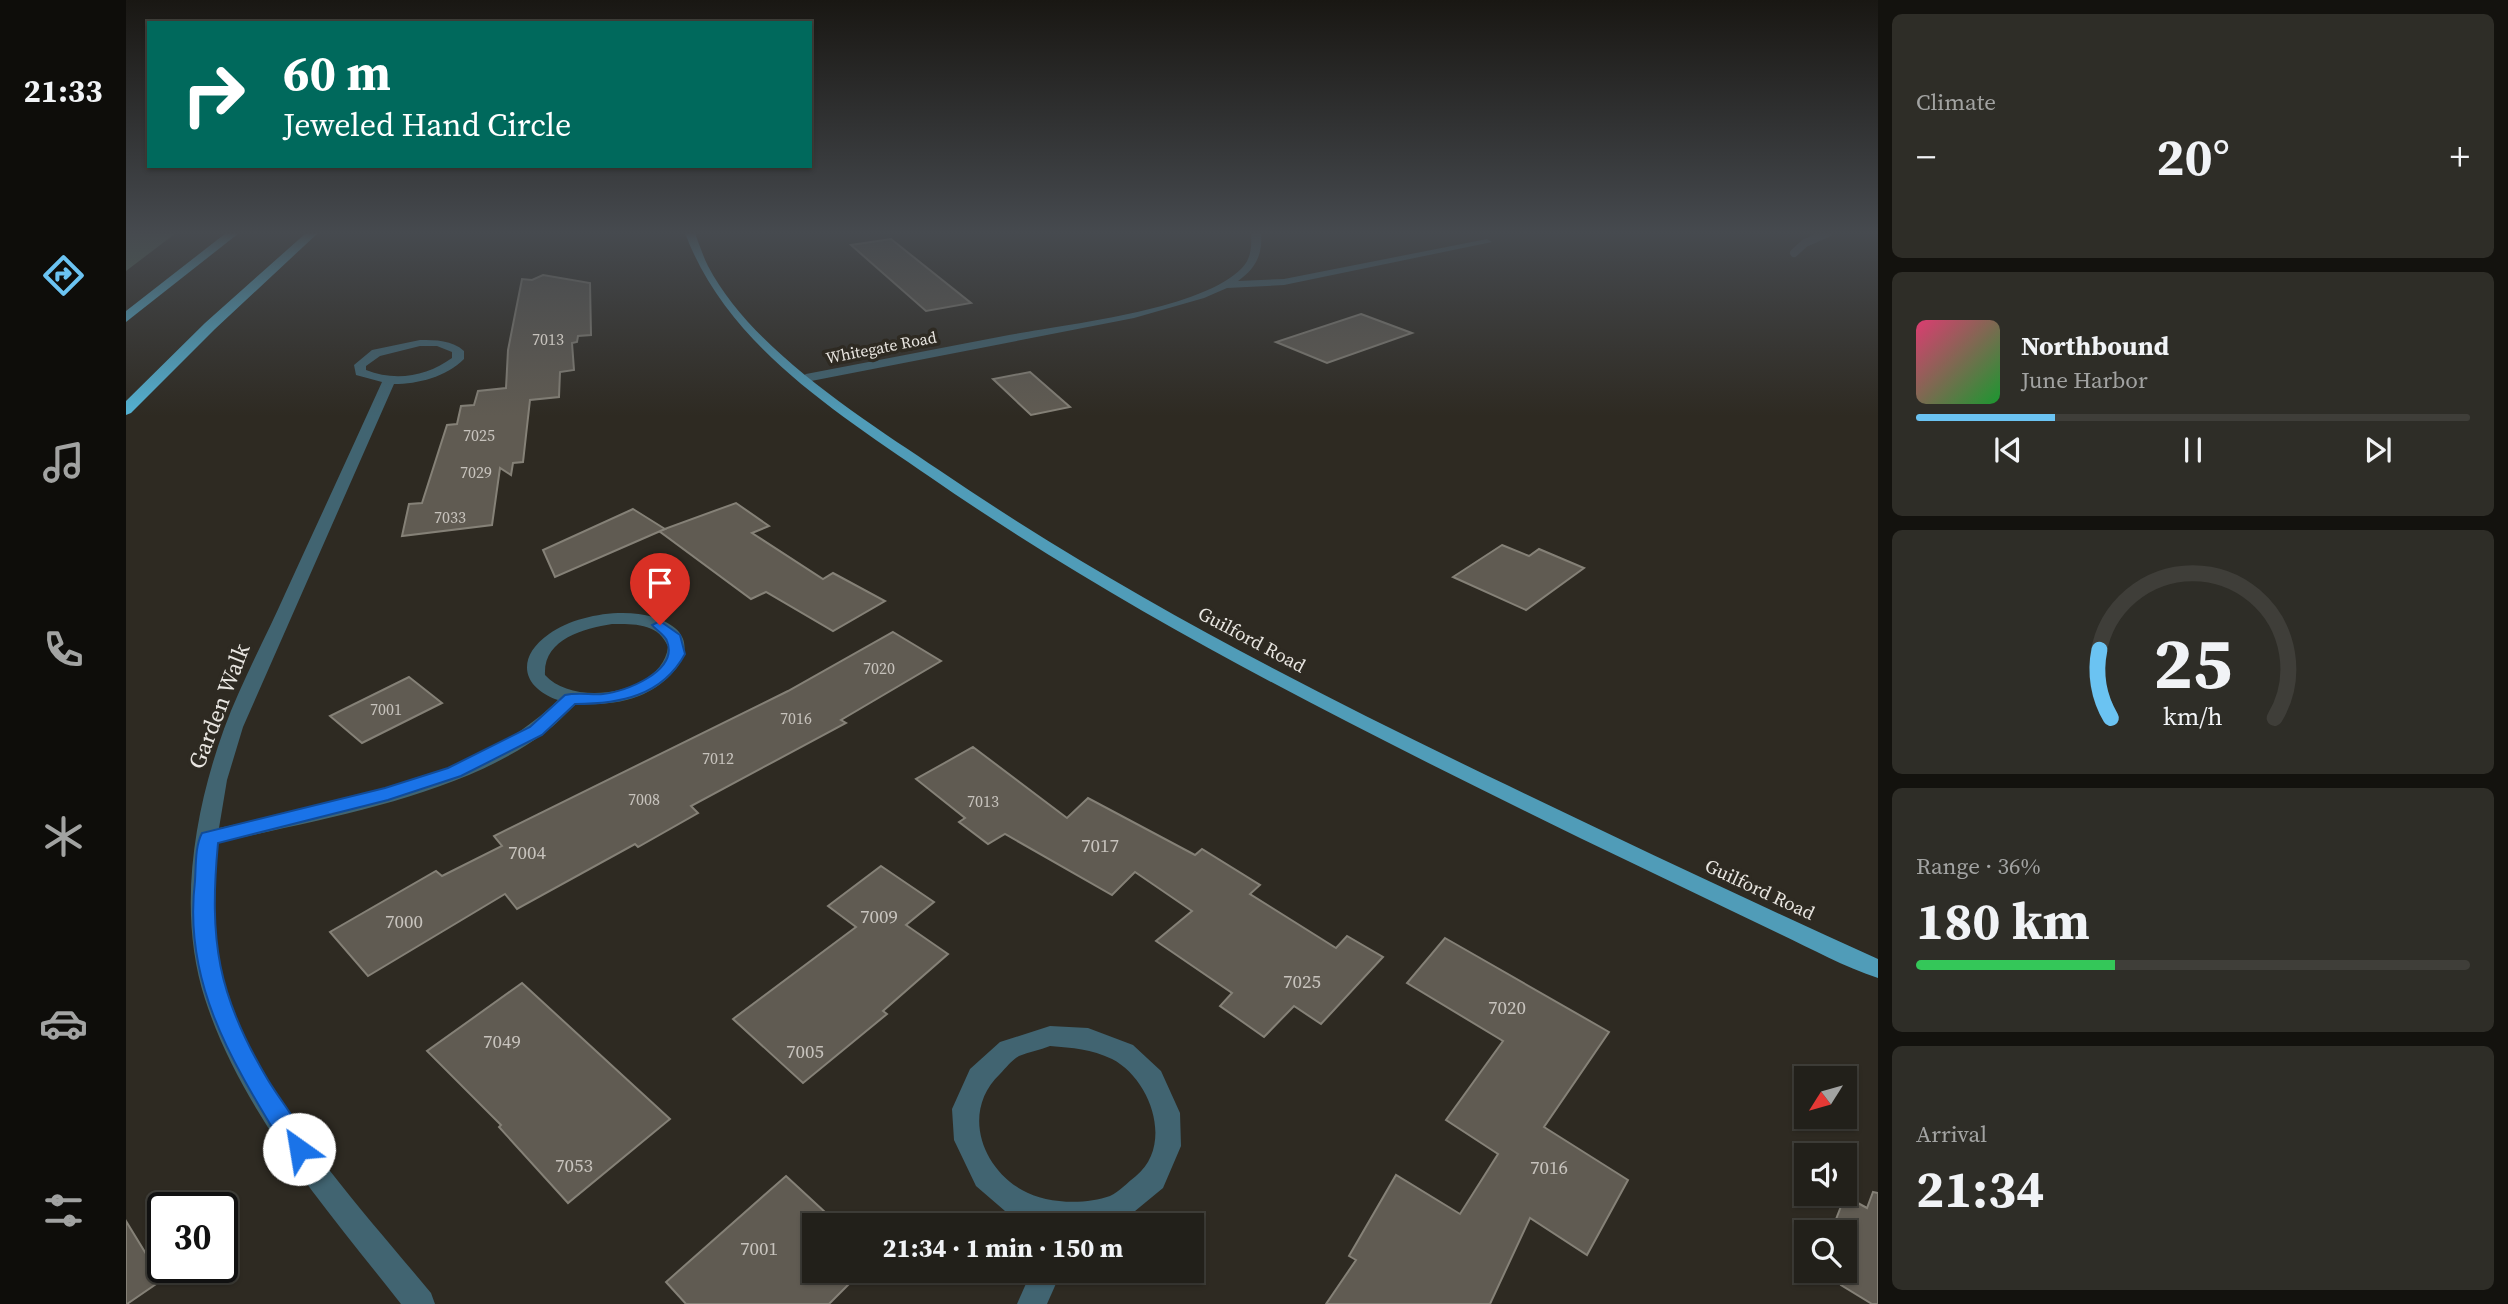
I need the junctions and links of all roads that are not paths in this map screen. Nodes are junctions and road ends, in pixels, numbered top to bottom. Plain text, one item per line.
1 (157, 294) edge
2 (246, 294) edge
3 (720, 294) edge
4 (1207, 294) edge
5 (126, 318) edge
6 (806, 378) junction
7 (389, 380) junction
8 (126, 410) edge
9 (571, 698) junction
10 (209, 838) junction
11 (1878, 969) edge
12 (1069, 1221) edge
13 (1042, 1283) edge
14 (420, 1304) edge
15 (1032, 1304) edge

1 - 5 highway
2 - 8 highway
3 - 6 main road, Guilford Road
4 - 6 street, Whitegate Road
6 - 11 main road, Guilford Road
7 - 7 street
7 - 10 street, Garden Walk
9 - 9 street
9 - 10 street
10 - 14 street, Garden Walk
12 - 12 street
13 - 15 street

